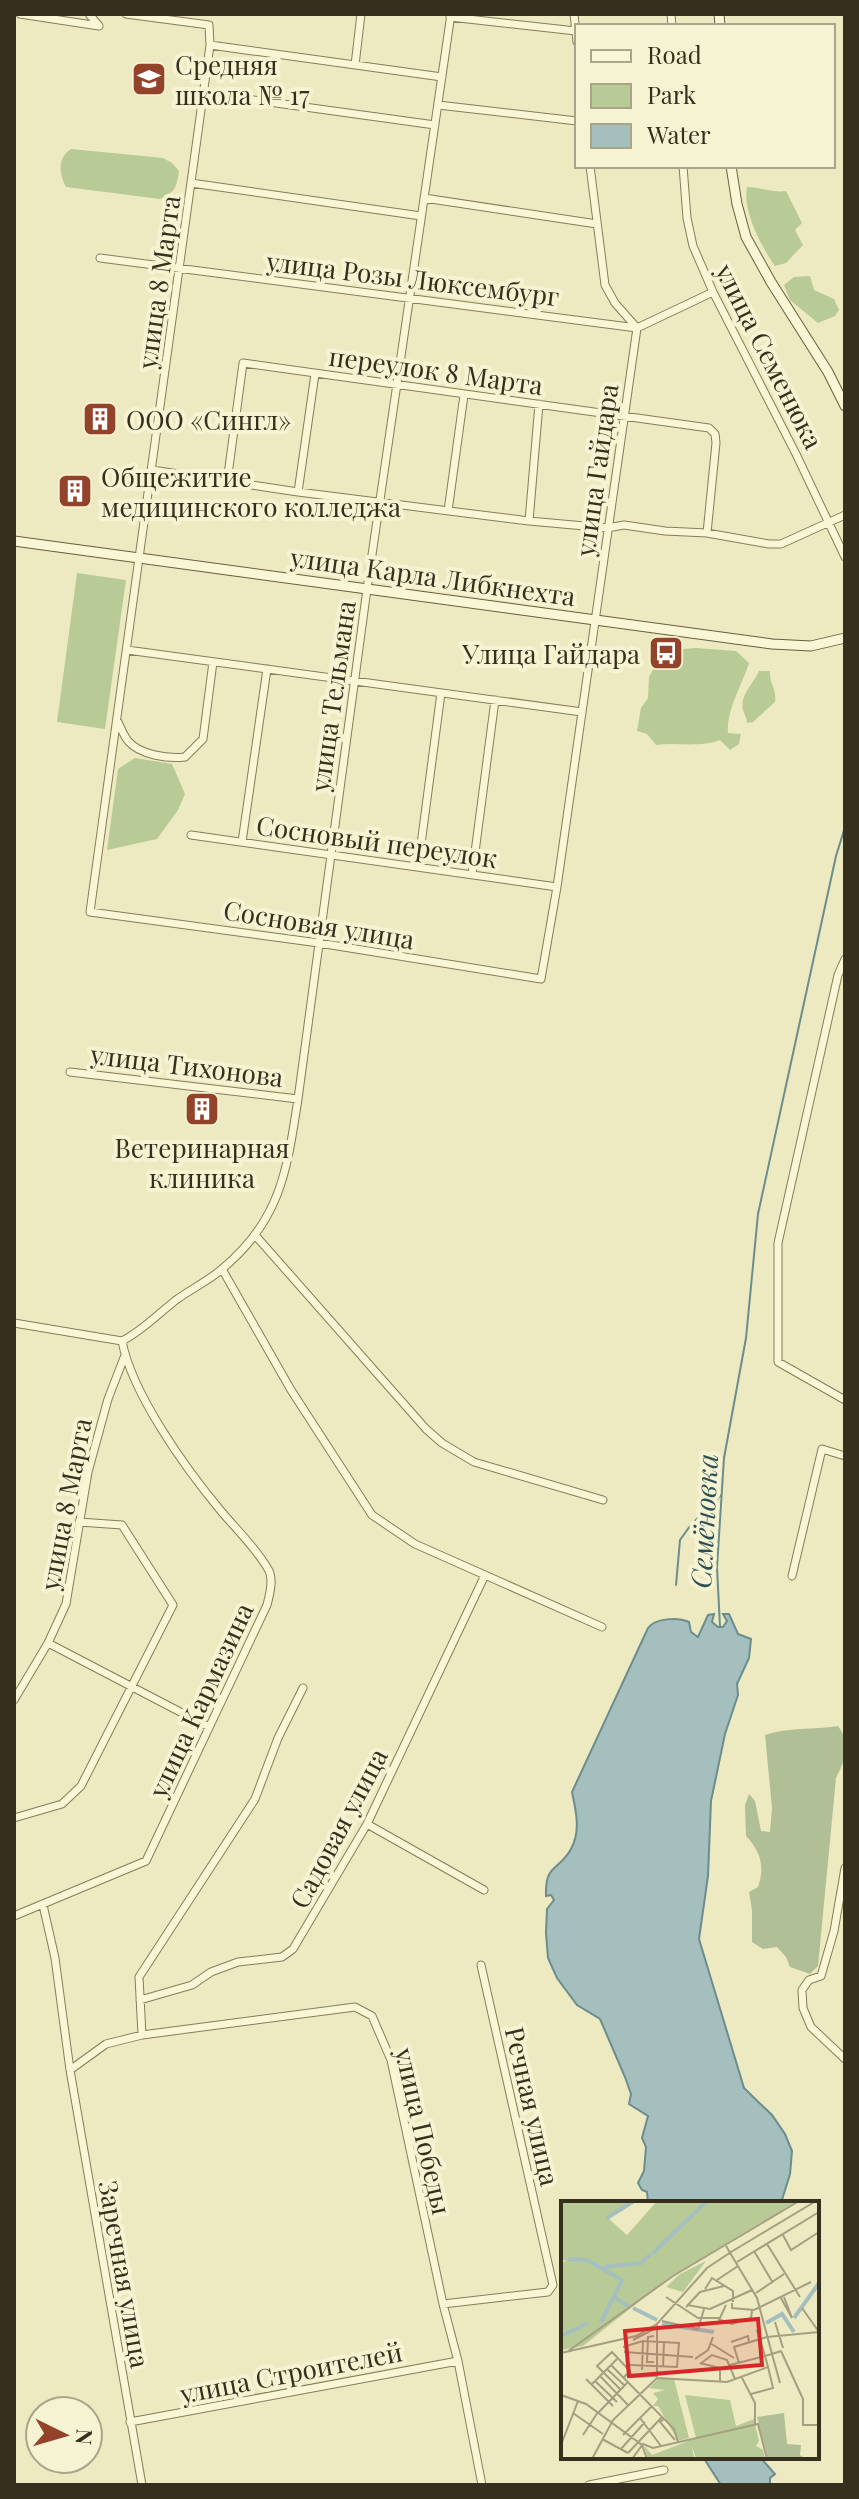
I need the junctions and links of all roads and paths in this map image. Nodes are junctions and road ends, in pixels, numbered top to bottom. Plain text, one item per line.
1 (20, 14) edge
2 (89, 14) edge
3 (126, 14) edge
4 (361, 14) edge
5 (451, 16) edge
6 (575, 31) edge
7 (210, 45) junction
8 (355, 65) junction
9 (442, 77) junction
10 (204, 93) junction
11 (438, 105) junction
12 (575, 121) edge
13 (435, 125) junction
14 (590, 168) edge
15 (683, 168) edge
16 (731, 168) edge
17 (191, 183) junction
18 (424, 198) junction
19 (421, 216) junction
20 (597, 224) junction
21 (100, 258) dead end
22 (180, 268) junction
23 (713, 292) junction
24 (409, 298) junction
25 (637, 328) junction
26 (315, 374) junction
27 (397, 386) junction
28 (464, 395) junction
29 (539, 404) junction
30 (845, 406) edge
31 (623, 416) junction
32 (152, 470) junction
33 (227, 482) junction
34 (298, 492) junction
35 (380, 503) junction
36 (448, 511) junction
37 (845, 515) edge
38 (529, 521) junction
39 (828, 521) junction
40 (607, 528) junction
41 (707, 533) junction
42 (14, 541) edge
43 (845, 557) edge
44 (139, 558) junction
45 (367, 589) junction
46 (595, 620) junction
47 (845, 638) edge
48 (127, 650) junction
49 (213, 662) junction
50 (267, 669) junction
51 (355, 681) junction
52 (441, 693) junction
53 (495, 700) junction
54 (582, 712) junction
55 (117, 720) junction
56 (191, 835) dead end
57 (242, 842) junction
58 (331, 855) junction
59 (418, 867) junction
60 (472, 875) junction
61 (557, 887) junction
62 (90, 912) joint
63 (319, 943) junction
64 (845, 959) edge
65 (541, 979) joint
66 (70, 1072) dead end
67 (298, 1099) junction
68 (255, 1235) junction
69 (222, 1269) junction
70 (14, 1323) edge
71 (122, 1341) junction
72 (125, 1355) junction
73 (845, 1400) edge
74 (845, 1456) edge
75 (603, 1500) dead end
76 (79, 1522) junction
77 (485, 1575) junction
78 (792, 1576) dead end
79 (602, 1627) dead end
80 (48, 1643) junction
81 (132, 1687) junction
82 (303, 1688) dead end
83 (14, 1700) edge
84 (209, 1727) junction
85 (14, 1818) edge
86 (367, 1824) junction
87 (845, 1868) edge
88 (484, 1890) dead end
89 (43, 1905) junction
90 (14, 1916) edge
91 (481, 1965) dead end
92 (140, 2000) junction
93 (142, 2035) junction
94 (845, 2059) edge
95 (70, 2070) junction
96 (443, 2304) junction
97 (458, 2361) junction
98 (130, 2422) junction
99 (664, 2470) dead end
100 (142, 2485) edge
101 (482, 2485) edge
102 (589, 2485) edge

1 - 2 street
3 - 7 street
4 - 8 street
5 - 6 street
5 - 9 street, улица Тельмана
7 - 8 street
7 - 10 street, улица 8 Марта
8 - 9 street
9 - 11 street, улица Тельмана
10 - 13 street
10 - 17 street, улица 8 Марта
11 - 12 street
11 - 13 street, улица Тельмана
13 - 18 street, улица Тельмана
14 - 20 street
15 - 23 street, улица Семенюка
16 - 30 main road
17 - 19 street
17 - 22 street, улица 8 Марта
18 - 19 street, улица Тельмана
18 - 20 street
19 - 24 street, улица Тельмана
20 - 25 street
21 - 22 street, улица Розы Люксембург
22 - 24 street, улица Розы Люксембург
22 - 32 street, улица 8 Марта
23 - 25 street
23 - 39 street, улица Семенюка
24 - 25 street, улица Розы Люксембург
24 - 27 street, улица Тельмана
25 - 31 street, улица Гайдара
26 - 27 street, переулок 8 Марта
26 - 33 street, переулок 8 Марта
26 - 34 street
27 - 28 street, переулок 8 Марта
27 - 35 street, улица Тельмана
28 - 29 street, переулок 8 Марта
28 - 36 street
29 - 31 street, переулок 8 Марта
29 - 38 street
31 - 40 street, улица Гайдара
31 - 41 street, переулок 8 Марта
32 - 33 street
32 - 44 street, улица 8 Марта
33 - 34 street
34 - 35 street
35 - 36 street
35 - 45 street, улица Тельмана
36 - 38 street
37 - 39 street
38 - 40 street
39 - 41 street
39 - 43 street, улица Семенюка
40 - 41 street
40 - 46 street, улица Гайдара
42 - 44 main road, улица Карла Либкнехта
44 - 45 main road, улица Карла Либкнехта
44 - 48 street, улица 8 Марта
45 - 46 main road, улица Карла Либкнехта
45 - 51 street, улица Тельмана
46 - 47 main road, улица Карла Либкнехта
46 - 54 street, улица Гайдара
48 - 49 street
48 - 55 street, улица 8 Марта
49 - 50 street
49 - 55 street
50 - 51 street
50 - 57 street
51 - 52 street
51 - 58 street, улица Тельмана
52 - 53 street
52 - 59 street
53 - 54 street
53 - 60 street
54 - 61 street, улица Гайдара
55 - 62 street, улица 8 Марта
56 - 57 street, Сосновый переулок
57 - 58 street, Сосновый переулок
58 - 59 street, Сосновый переулок
58 - 63 street, улица Тельмана
59 - 60 street, Сосновый переулок
60 - 61 street, Сосновый переулок
61 - 65 street, улица Гайдара
62 - 63 street, Сосновая улица
63 - 65 street, Сосновая улица
63 - 67 street, улица Тельмана
64 - 73 street
66 - 67 street, улица Тихонова
67 - 68 street, улица Тельмана
68 - 69 street
68 - 75 street
69 - 71 street
69 - 77 street
70 - 71 street
71 - 72 street, улица Кармазина
72 - 76 street, улица 8 Марта
72 - 84 street, улица Кармазина
74 - 78 street
76 - 80 street, улица 8 Марта
76 - 81 street
77 - 79 street
77 - 86 street, Садовая улица
80 - 81 street
80 - 83 street, улица 8 Марта
81 - 84 street
81 - 85 street
82 - 92 street
84 - 89 street, улица Кармазина
86 - 88 street
86 - 92 street, Садовая улица
87 - 94 street
89 - 90 street, улица Кармазина
89 - 95 street, Заречная улица
91 - 96 street, Речная улица
92 - 93 street
93 - 95 street, улица Победы
93 - 96 street, улица Победы
95 - 98 street, Заречная улица
96 - 97 street, улица Победы
97 - 98 street, улица Строителей
97 - 101 street, улица Победы
98 - 100 street, Заречная улица
99 - 102 street

